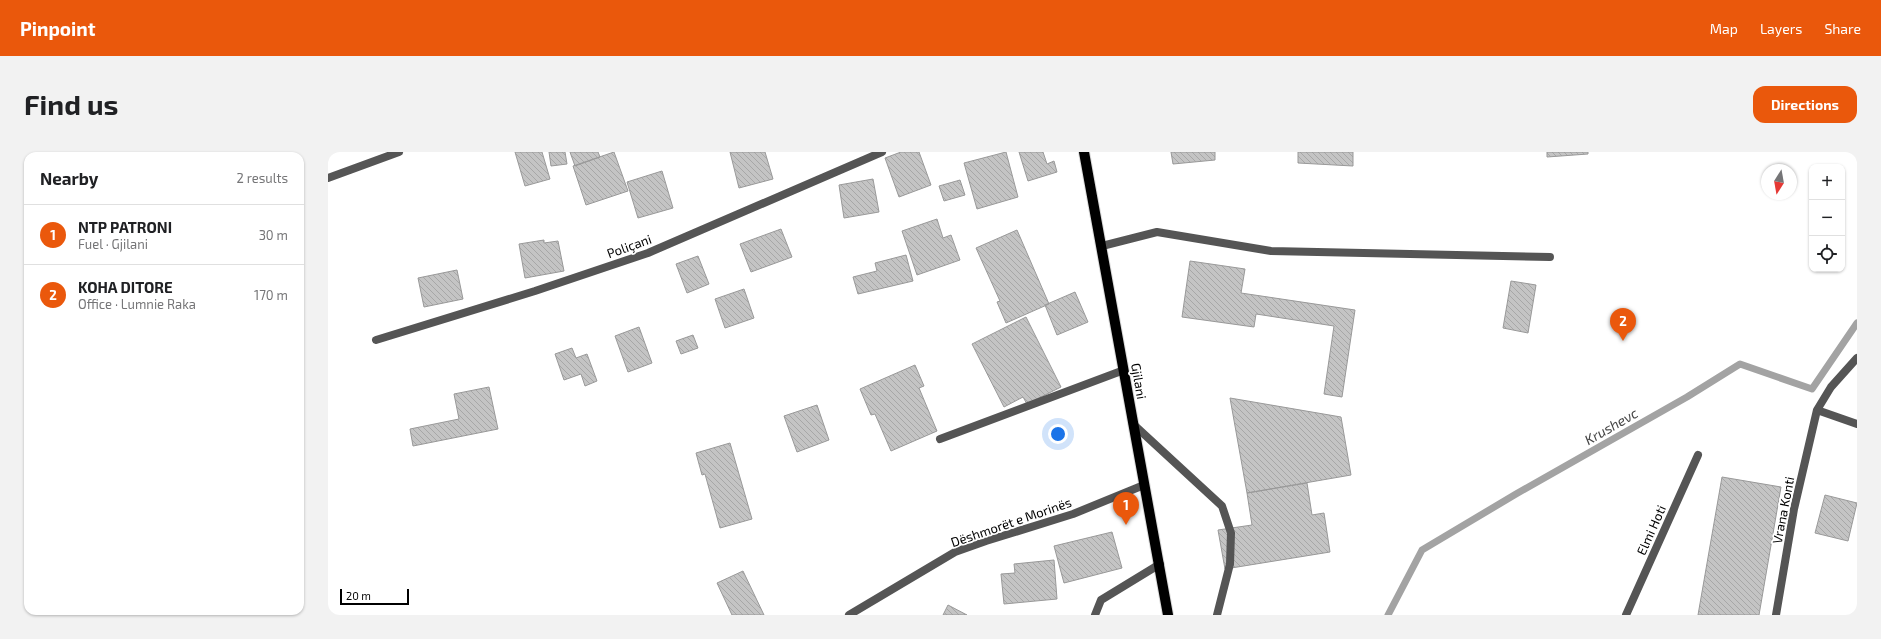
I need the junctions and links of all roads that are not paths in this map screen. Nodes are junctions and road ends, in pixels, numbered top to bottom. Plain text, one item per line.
1 (399, 152) edge
2 (882, 152) edge
3 (1084, 152) edge
4 (328, 178) edge
5 (1102, 246) junction
6 (1550, 257) dead end
7 (376, 340) dead end
8 (1857, 358) edge
9 (1124, 370) junction
10 (1817, 410) junction
11 (1133, 424) junction
12 (1857, 424) edge
13 (940, 439) dead end
14 (1698, 455) dead end
15 (1144, 485) junction
16 (1160, 564) junction
17 (849, 615) edge
18 (1095, 615) edge
19 (1168, 615) edge
20 (1217, 615) edge
21 (1626, 615) edge
22 (1776, 615) edge

1 - 4 street
2 - 7 street, Poliçani
3 - 5 main road, Gjilani
5 - 6 street
5 - 9 main road, Gjilani
8 - 10 street, Vrana Konti
9 - 11 main road, Gjilani
9 - 13 street
10 - 12 street
10 - 22 street, Vrana Konti
11 - 15 main road, Gjilani
11 - 20 street
14 - 21 street, Elmi Hoti
15 - 16 main road, Gjilani
15 - 17 street, Dëshmorët e Morinës
16 - 18 street
16 - 19 main road, Gjilani

